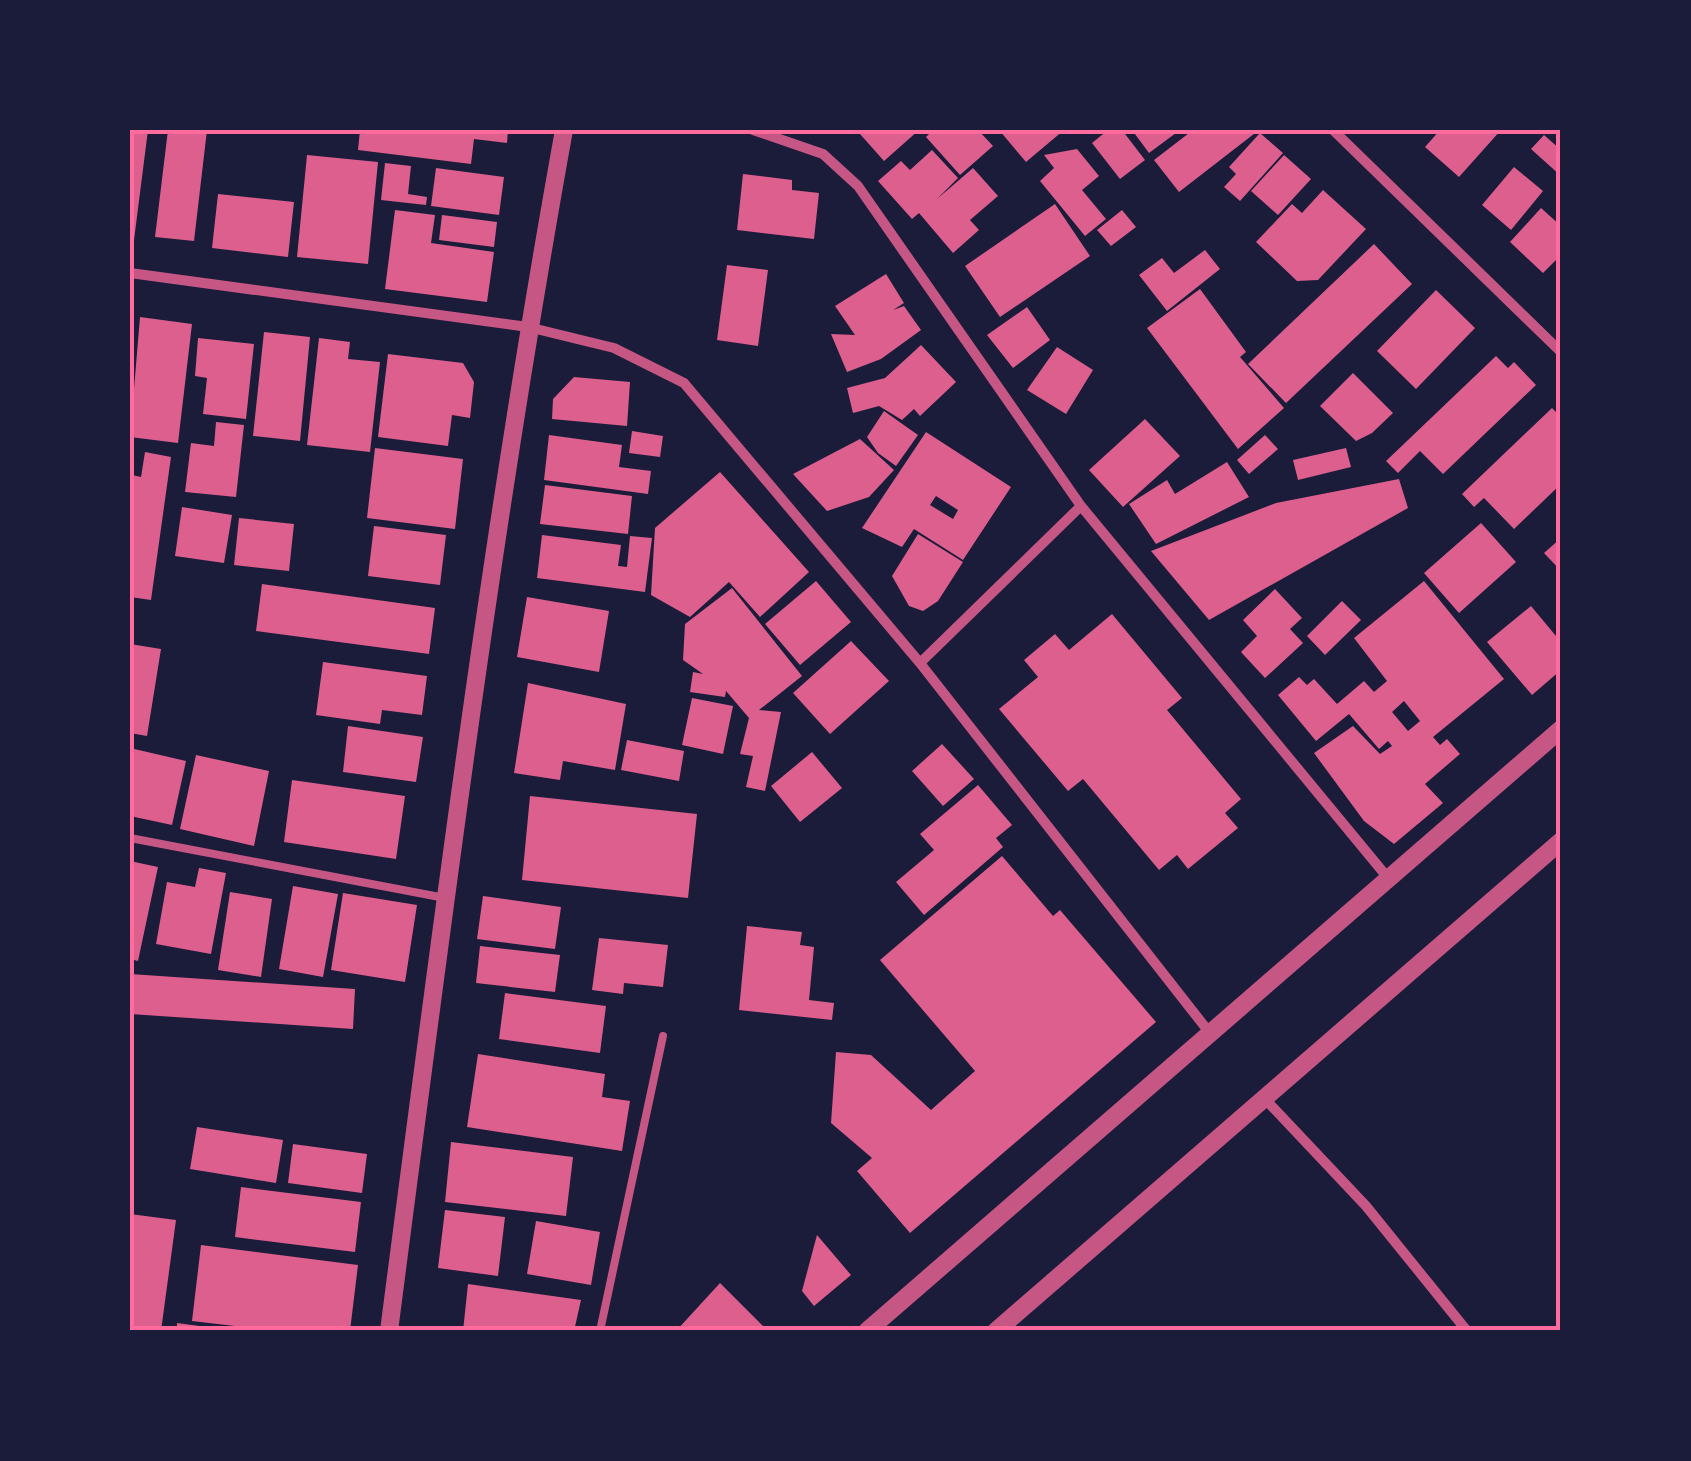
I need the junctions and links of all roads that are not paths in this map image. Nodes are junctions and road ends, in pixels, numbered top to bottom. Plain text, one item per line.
1 (564, 130) edge
2 (753, 130) edge
3 (1332, 130) edge
4 (130, 273) edge
5 (528, 327) junction
6 (1561, 352) edge
7 (1081, 506) junction
8 (920, 663) junction
9 (1561, 729) edge
10 (130, 838) edge
11 (1561, 841) edge
12 (1388, 878) junction
13 (444, 898) junction
14 (1209, 1032) junction
15 (663, 1036) dead end
16 (1266, 1100) junction
17 (1001, 1330) edge
18 (389, 1331) edge
19 (600, 1331) edge
20 (867, 1331) edge
21 (1467, 1331) edge

1 - 5 street
2 - 7 street
3 - 6 street
4 - 5 street
5 - 8 street
5 - 13 street
7 - 8 street
7 - 12 street
8 - 14 street
9 - 12 street
10 - 13 lane
11 - 16 street
12 - 14 street
13 - 18 street
14 - 20 street
15 - 19 lane
16 - 17 street
16 - 21 street

